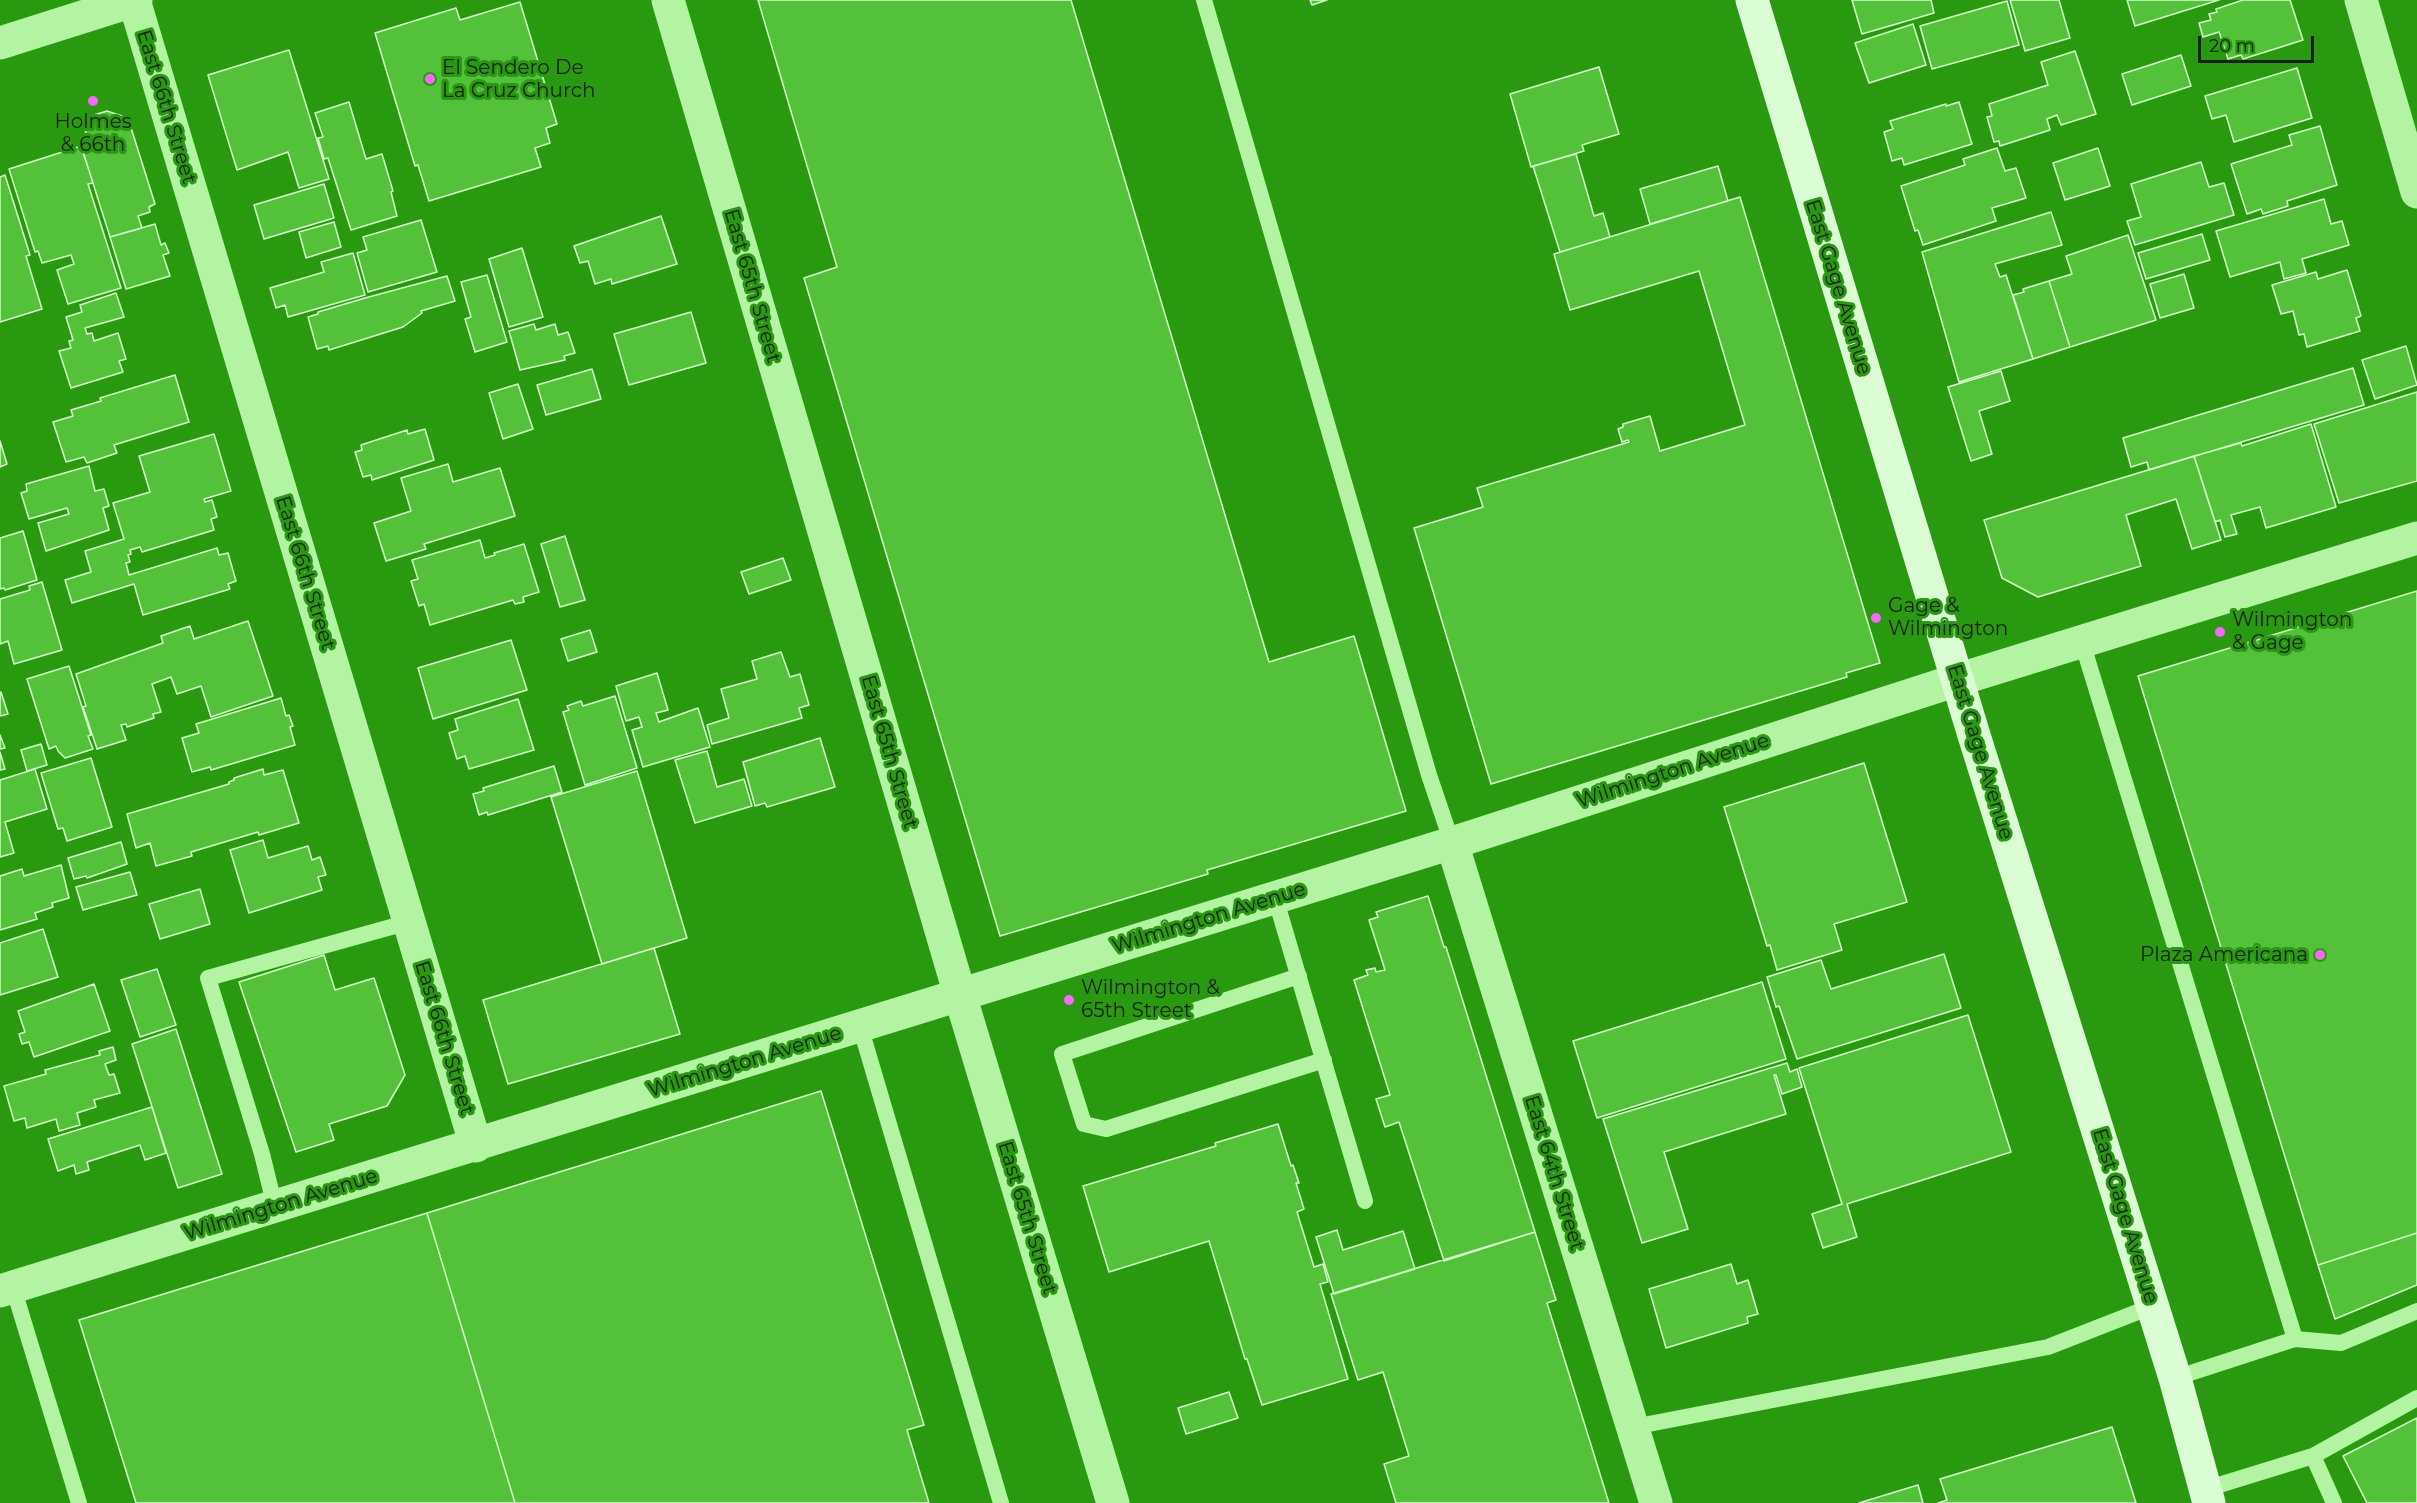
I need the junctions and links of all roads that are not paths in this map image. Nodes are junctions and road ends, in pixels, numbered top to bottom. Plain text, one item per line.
1 (135, 0) edge
2 (668, 0) edge
3 (1204, 0) edge
4 (1752, 0) edge
5 (2361, 0) edge
6 (0, 43) edge
7 (2416, 181) edge
8 (2417, 538) edge
9 (2082, 642) junction
10 (1957, 680) junction
11 (1452, 843) junction
12 (1275, 897) junction
13 (409, 922) junction
14 (1299, 976) junction
15 (960, 995) junction
16 (861, 1026) junction
17 (1324, 1060) junction
18 (476, 1146) junction
19 (1365, 1201) dead end
20 (275, 1207) junction
21 (6, 1289) edge
22 (2153, 1306) junction
23 (2417, 1311) edge
24 (2295, 1339) junction
25 (2175, 1378) junction
26 (2417, 1398) edge
27 (1633, 1427) junction
28 (2313, 1456) junction
29 (2207, 1496) edge
30 (79, 1503) edge
31 (1001, 1503) edge
32 (1113, 1503) edge
33 (1656, 1503) edge
34 (2334, 1503) edge

1 - 6 street
1 - 13 street, East 66th Street
2 - 15 street, East 65th Street
3 - 11 lane
4 - 10 main road, East Gage Avenue
5 - 7 street
8 - 9 street, Wilmington Avenue
9 - 10 street, Wilmington Avenue
9 - 24 lane
10 - 11 street, Wilmington Avenue
10 - 22 main road, East Gage Avenue
11 - 12 street, Wilmington Avenue
11 - 27 street, East 64th Street
12 - 14 lane
12 - 15 street, Wilmington Avenue
13 - 18 street, East 66th Street
13 - 20 lane
14 - 17 lane
14 - 17 lane
15 - 16 street, Wilmington Avenue
15 - 32 street, East 65th Street
16 - 18 street, Wilmington Avenue
16 - 31 lane
17 - 19 lane
18 - 20 street, Wilmington Avenue
20 - 21 street, Wilmington Avenue
21 - 30 lane
22 - 25 main road, East Gage Avenue
22 - 27 lane
23 - 24 lane
24 - 25 lane
25 - 29 main road, East Gage Avenue
26 - 28 lane
27 - 33 street, East 64th Street
28 - 29 lane
28 - 34 lane

